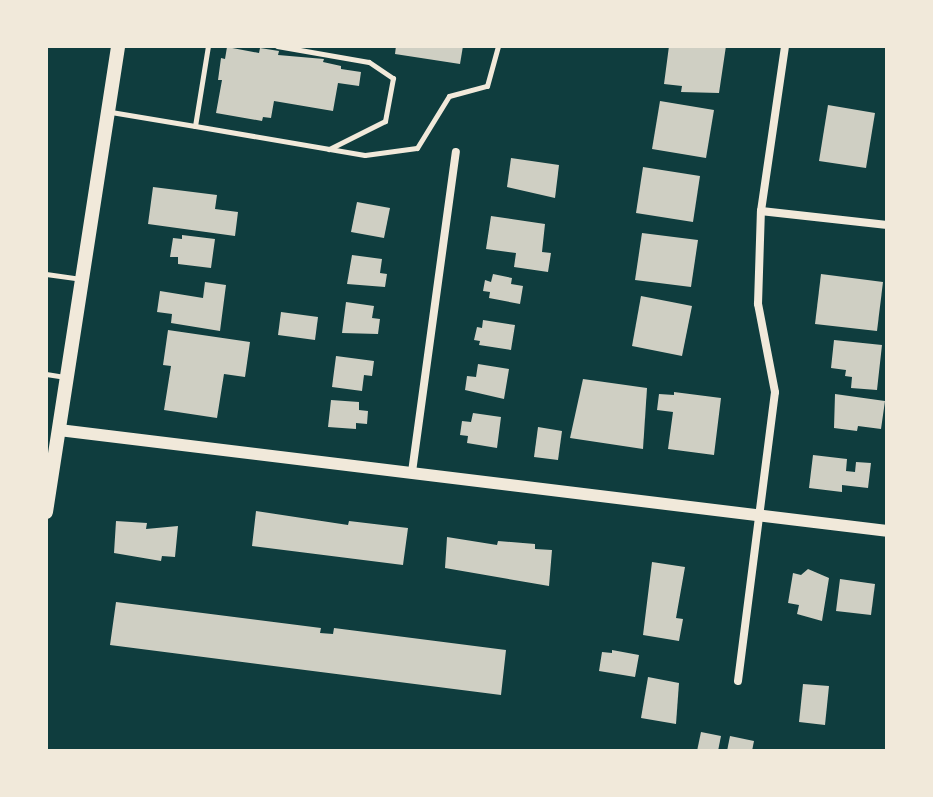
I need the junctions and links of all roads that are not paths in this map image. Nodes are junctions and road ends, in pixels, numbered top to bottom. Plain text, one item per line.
1 (118, 46) edge
2 (208, 46) edge
3 (277, 46) edge
4 (498, 46) edge
5 (785, 46) edge
6 (108, 112) junction
7 (195, 126) junction
8 (328, 149) junction
9 (456, 152) dead end
10 (761, 211) junction
11 (887, 225) edge
12 (46, 274) edge
13 (82, 279) junction
14 (46, 374) edge
15 (67, 377) junction
16 (54, 439) edge
17 (412, 472) junction
18 (46, 512) edge
19 (760, 516) junction
20 (887, 531) edge
21 (738, 681) dead end

1 - 6 main road
2 - 7 lane
3 - 8 lane
4 - 8 lane
5 - 10 street
6 - 7 lane
6 - 13 main road
7 - 8 lane
9 - 17 street
10 - 11 street
10 - 19 street
12 - 13 lane
13 - 15 main road
14 - 15 lane
15 - 16 main road
16 - 17 street
16 - 18 main road
17 - 19 street
19 - 20 street
19 - 21 street

